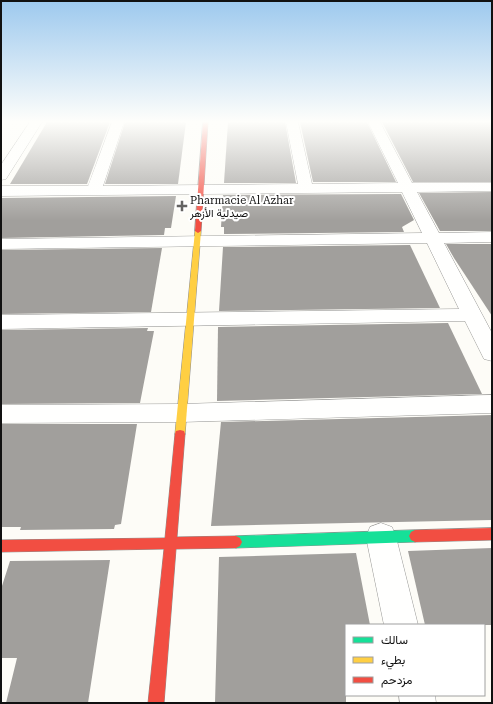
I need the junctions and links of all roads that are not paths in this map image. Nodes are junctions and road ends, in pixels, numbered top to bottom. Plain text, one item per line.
1 (15, 155) edge
2 (106, 155) edge
3 (203, 155) edge
4 (299, 155) edge
5 (391, 155) edge
6 (1, 176) edge
7 (492, 187) edge
8 (200, 188) junction
9 (408, 188) junction
10 (306, 189) junction
11 (94, 190) junction
12 (1, 191) edge
13 (492, 236) edge
14 (432, 237) junction
15 (196, 242) junction
16 (1, 244) edge
17 (472, 315) junction
18 (191, 318) junction
19 (1, 322) edge
20 (492, 354) edge
21 (492, 404) edge
22 (181, 413) junction
23 (1, 414) edge
24 (492, 534) edge
25 (381, 537) junction
26 (170, 544) junction
27 (1, 546) edge
28 (401, 624) edge
29 (156, 703) edge

1 - 6 street
2 - 11 street
3 - 8 street
4 - 10 street
5 - 9 street
7 - 9 street
8 - 10 street
8 - 11 street
8 - 15 street
9 - 10 street
9 - 14 street
11 - 12 street
13 - 14 street
14 - 15 street
14 - 17 street
15 - 16 street
15 - 18 street
17 - 18 street
17 - 20 street
18 - 19 street
18 - 22 street
21 - 22 street
22 - 23 street
22 - 26 street
24 - 25 street
25 - 26 street
25 - 28 street
26 - 27 street
26 - 29 street

